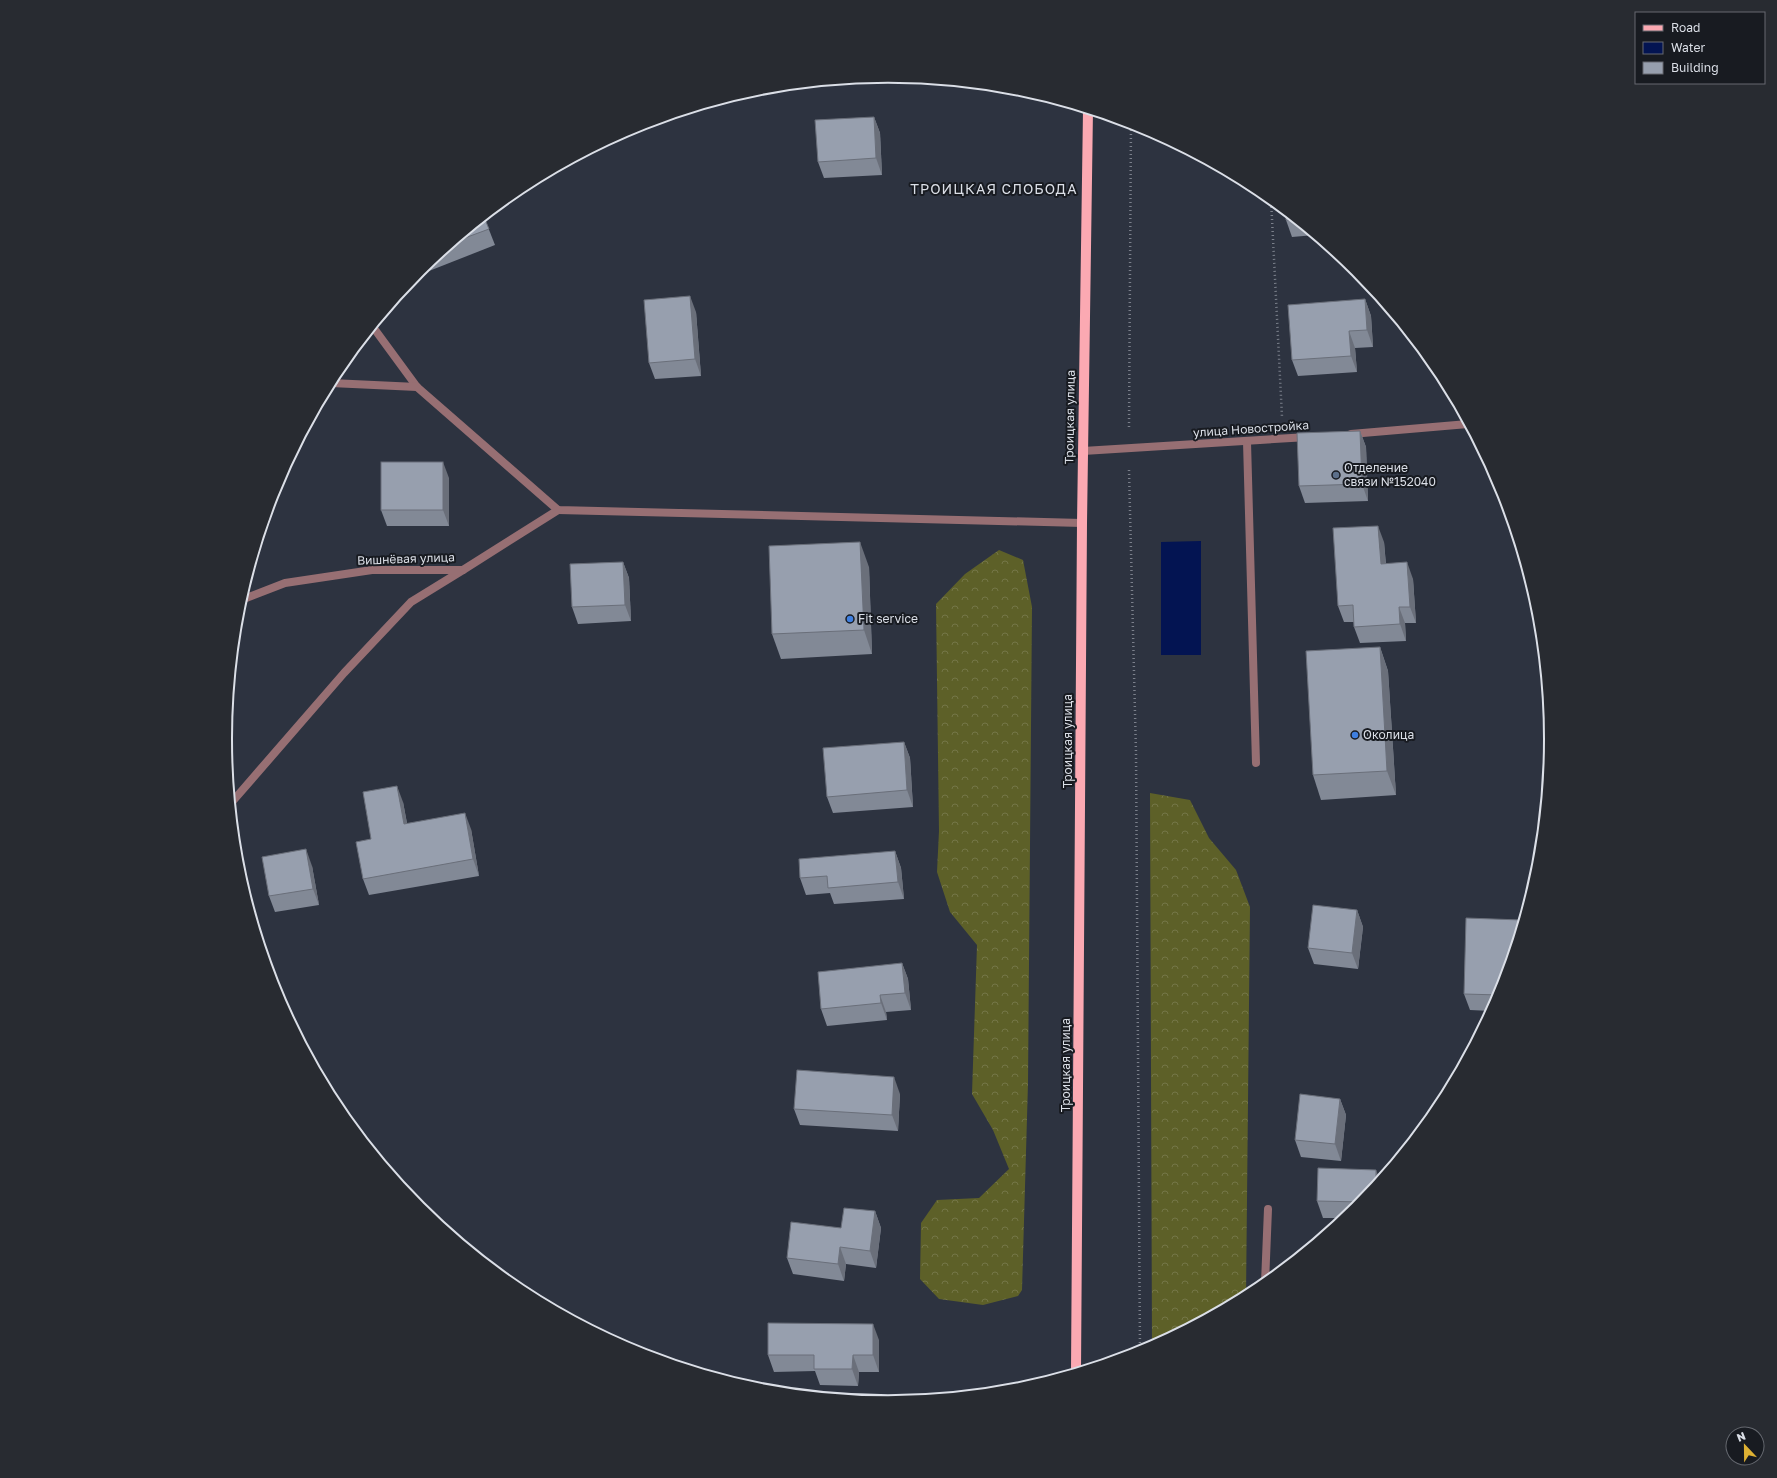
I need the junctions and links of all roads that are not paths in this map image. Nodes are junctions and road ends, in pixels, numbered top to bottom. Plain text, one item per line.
1 (1088, 114) edge
2 (376, 330) edge
3 (338, 383) edge
4 (417, 387) junction
5 (1464, 424) edge
6 (1345, 434) edge
7 (1314, 437) edge
8 (1247, 442) junction
9 (1083, 451) junction
10 (558, 510) junction
11 (1082, 523) junction
12 (463, 570) junction
13 (248, 597) edge
14 (1256, 763) dead end
15 (235, 798) edge
16 (1268, 1209) dead end
17 (1266, 1275) edge
18 (1076, 1367) edge

1 - 9 main road, Троицкая улица
2 - 4 street
3 - 4 street
4 - 10 street
5 - 6 street
7 - 8 street, улица Новостройка
8 - 9 street, улица Новостройка
8 - 14 street
9 - 11 main road, Троицкая улица
10 - 11 street
10 - 12 street, Вишнёвая улица
11 - 18 main road, Троицкая улица
12 - 13 street, Вишнёвая улица
12 - 15 street
16 - 17 street

